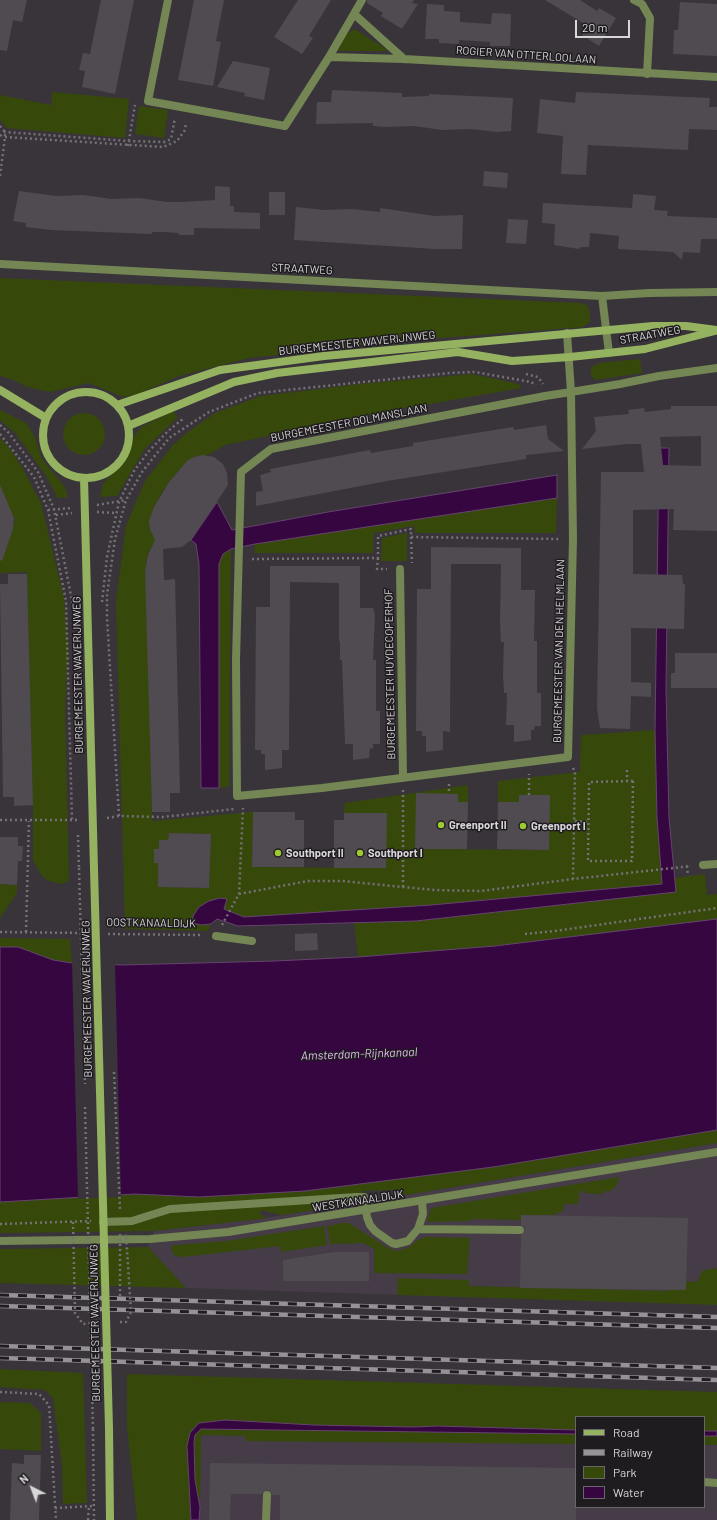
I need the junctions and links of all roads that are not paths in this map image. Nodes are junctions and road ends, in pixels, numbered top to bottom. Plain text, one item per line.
1 (168, 0) edge
2 (362, 0) edge
3 (634, 0) edge
4 (354, 14) junction
5 (329, 57) junction
6 (404, 59) junction
7 (647, 74) junction
8 (717, 77) edge
9 (0, 264) edge
10 (717, 292) edge
11 (602, 296) junction
12 (606, 330) junction
13 (717, 330) edge
14 (567, 333) junction
15 (608, 353) junction
16 (570, 357) junction
17 (717, 368) edge
18 (0, 390) edge
19 (572, 392) junction
20 (117, 405) junction
21 (46, 418) junction
22 (128, 426) junction
23 (84, 478) junction
24 (400, 569) dead end
25 (402, 778) junction
26 (241, 796) joint
27 (717, 864) edge
28 (703, 865) dead end
29 (218, 933) road end
30 (252, 941) dead end
31 (717, 1152) edge
32 (422, 1201) junction
33 (366, 1211) junction
34 (103, 1222) junction
35 (418, 1229) junction
36 (520, 1230) dead end
37 (0, 1241) edge
38 (705, 1482) edge
39 (717, 1482) edge
40 (267, 1494) dead end
41 (110, 1520) edge
42 (266, 1520) edge

1 - 5 street
2 - 4 street
3 - 7 street
4 - 5 street
4 - 6 street
5 - 6 street, ROGIER VAN OTTERLOOLAAN
6 - 7 street, ROGIER VAN OTTERLOOLAAN
7 - 8 street, ROGIER VAN OTTERLOOLAAN
9 - 11 street, STRAATWEG
10 - 11 street, STRAATWEG
11 - 12 street, STRAATWEG
12 - 13 main road, STRAATWEG
12 - 14 main road, BURGEMEESTER WAVERIJNWEG
12 - 15 street, STRAATWEG
13 - 15 main road, STRAATWEG
14 - 16 street, BURGEMEESTER VAN DEN HELMLAAN
14 - 20 main road, BURGEMEESTER WAVERIJNWEG
15 - 16 main road, BURGEMEESTER WAVERIJNWEG
16 - 19 street, BURGEMEESTER VAN DEN HELMLAAN
16 - 22 main road, BURGEMEESTER WAVERIJNWEG
17 - 19 street, BURGEMEESTER DOLMANSLAAN
18 - 21 main road
19 - 25 street, BURGEMEESTER VAN DEN HELMLAAN
19 - 26 street, BURGEMEESTER DOLMANSLAAN
20 - 21 main road
20 - 22 main road
21 - 23 main road
22 - 23 main road
23 - 34 main road, BURGEMEESTER WAVERIJNWEG, bridge
24 - 25 street, BURGEMEESTER HUYDECOPERHOF
25 - 26 street, BURGEMEESTER VAN DEN HELMLAAN
27 - 28 street
29 - 30 street
31 - 32 street, WESTKANAALDIJK
32 - 33 street, WESTKANAALDIJK
32 - 35 street
33 - 34 street, bridge
33 - 35 street
33 - 37 street, WESTKANAALDIJK
34 - 41 main road, BURGEMEESTER WAVERIJNWEG, bridge
35 - 36 street
38 - 39 street
40 - 42 street

